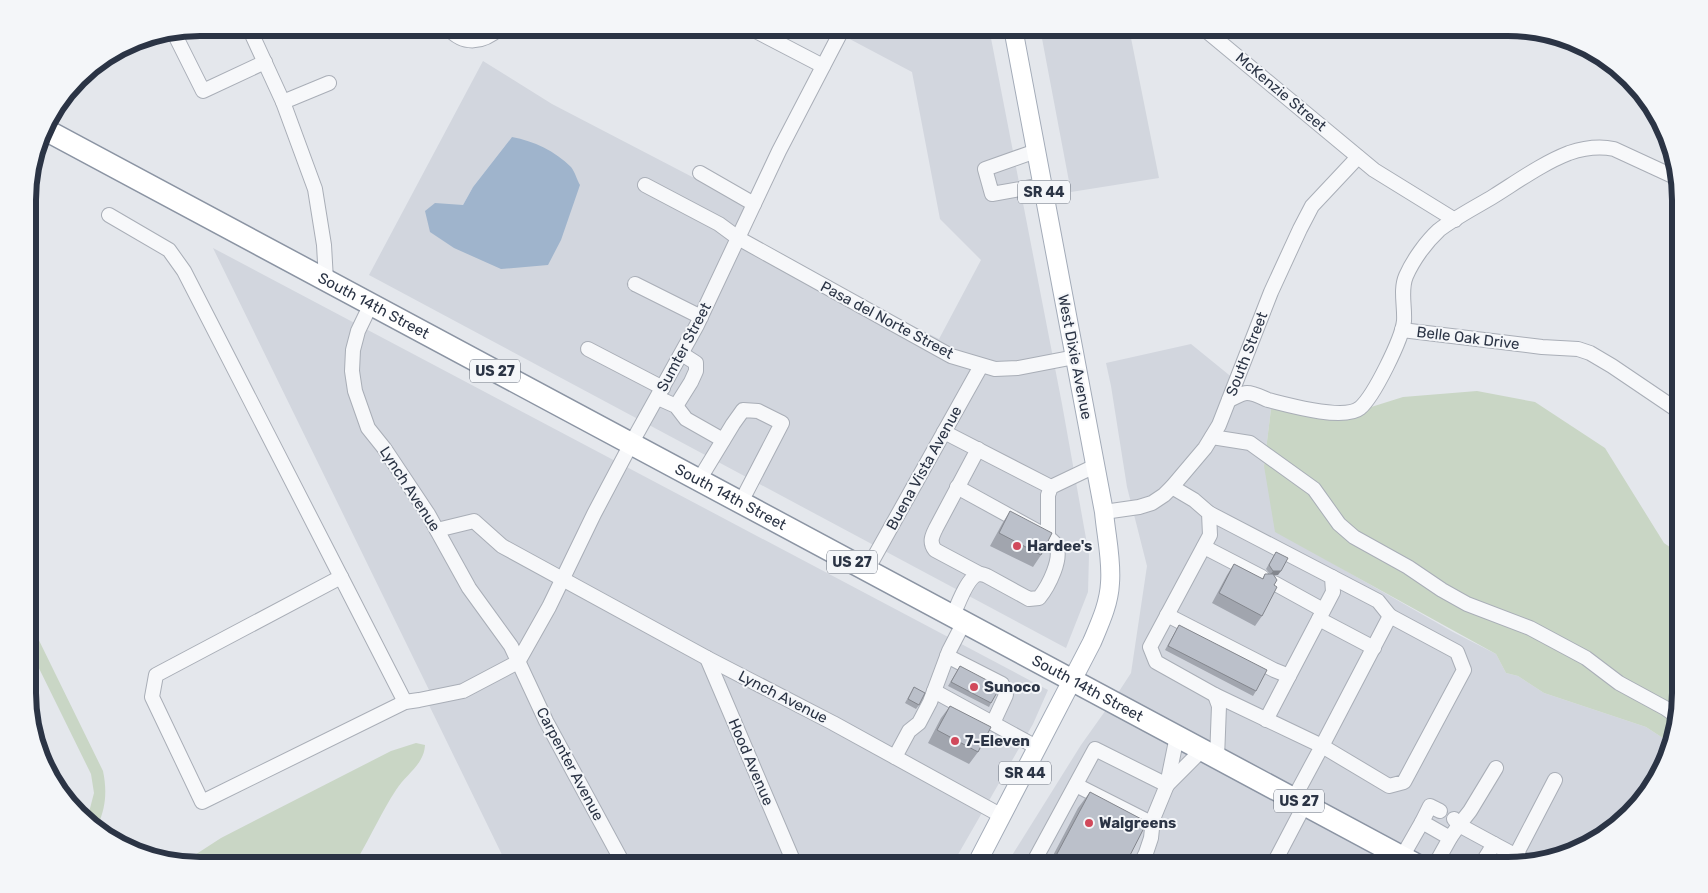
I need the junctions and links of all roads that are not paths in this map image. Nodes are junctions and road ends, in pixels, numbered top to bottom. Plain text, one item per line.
1 (253, 36) edge
2 (458, 36) edge
3 (488, 36) edge
4 (765, 36) edge
5 (839, 36) edge
6 (1015, 36) edge
7 (1213, 36) edge
8 (178, 38) edge
9 (264, 62) junction
10 (823, 66) junction
11 (329, 83) dead end
12 (283, 102) junction
13 (51, 133) edge
14 (1036, 151) junction
15 (1358, 156) junction
16 (700, 174) dead end
17 (1669, 174) edge
18 (645, 185) dead end
19 (1043, 185) junction
20 (754, 204) junction
21 (109, 215) dead end
22 (1455, 220) junction
23 (738, 238) junction
24 (326, 280) junction
25 (635, 284) dead end
26 (371, 304) junction
27 (701, 317) junction
28 (1402, 330) junction
29 (588, 349) dead end
30 (682, 354) junction
31 (1075, 357) junction
32 (981, 366) junction
33 (660, 393) junction
34 (1229, 400) junction
35 (676, 406) junction
36 (1672, 407) edge
37 (944, 432) junction
38 (1212, 437) junction
39 (723, 440) junction
40 (631, 444) junction
41 (978, 449) junction
42 (1095, 466) junction
43 (699, 480) junction
44 (957, 487) junction
45 (1051, 487) junction
46 (1172, 487) junction
47 (741, 502) junction
48 (1104, 512) junction
49 (1209, 513) junction
50 (437, 530) junction
51 (1048, 538) junction
52 (1204, 547) junction
53 (867, 570) junction
54 (980, 574) junction
55 (340, 577) junction
56 (1332, 577) junction
57 (563, 579) junction
58 (1321, 614) junction
59 (1168, 615) junction
60 (1390, 616) junction
61 (958, 619) junction
62 (1374, 648) junction
63 (947, 656) junction
64 (707, 658) junction
65 (518, 662) junction
66 (1288, 676) junction
67 (1073, 681) junction
68 (934, 691) junction
69 (1215, 695) junction
70 (405, 702) junction
71 (1670, 712) edge
72 (1266, 720) junction
73 (993, 723) junction
74 (1177, 736) junction
75 (1322, 746) junction
76 (1038, 748) junction
77 (1210, 754) junction
78 (895, 758) junction
79 (1496, 768) dead end
80 (1555, 780) dead end
81 (1076, 785) junction
82 (1167, 785) junction
83 (1299, 801) junction
84 (1440, 811) dead end
85 (1002, 816) junction
86 (1422, 822) junction
87 (1457, 822) junction
88 (1152, 824) junction
89 (1450, 838) junction
90 (1494, 844) junction
91 (981, 856) edge
92 (1037, 856) edge
93 (1144, 856) edge
94 (1277, 856) edge
95 (1401, 856) edge
96 (1412, 856) edge
97 (1440, 856) edge
98 (1487, 856) edge
99 (1516, 856) edge
100 (1523, 856) edge
101 (619, 857) edge
102 (791, 857) edge

1 - 9 street
2 - 3 street
4 - 10 street
5 - 10 street, Sumter Street
6 - 14 main road, West Dixie Avenue / SR 44
7 - 15 street, McKenzie Street
8 - 9 street
9 - 12 street
10 - 20 street, Sumter Street
11 - 12 street
12 - 24 street
13 - 24 highway, South 14th Street / US 27
14 - 19 main road, West Dixie Avenue / SR 44
14 - 19 street
15 - 22 street, McKenzie Street
15 - 34 street, South Street
16 - 20 street
17 - 22 street
18 - 23 street, Pasa del Norte Street
19 - 31 main road, West Dixie Avenue / SR 44
20 - 23 street, Sumter Street
21 - 55 street
22 - 28 street
23 - 27 street, Sumter Street
23 - 32 street, Pasa del Norte Street
24 - 26 highway, South 14th Street / US 27
25 - 27 street
26 - 40 highway, South 14th Street / US 27
26 - 50 street, Lynch Avenue
27 - 30 street, Sumter Street
28 - 34 street, Belle Oak Drive
28 - 36 street, Belle Oak Drive
29 - 33 street
30 - 33 street, Sumter Street
30 - 35 street
31 - 32 street, Pasa del Norte Street
31 - 42 main road, West Dixie Avenue / SR 44
32 - 37 street, Buena Vista Avenue
33 - 35 street
33 - 40 street, Sumter Street
34 - 38 street, South Street
35 - 39 street
37 - 41 street
37 - 53 street, Buena Vista Avenue
38 - 46 street, South Street
38 - 71 street
39 - 43 street
39 - 47 street
40 - 43 highway, South 14th Street / US 27
40 - 57 street, Sumter Street
41 - 44 street
41 - 45 street
42 - 45 street
42 - 48 main road, West Dixie Avenue / SR 44
43 - 47 highway, South 14th Street / US 27
44 - 51 street
44 - 54 street
45 - 51 street
46 - 48 street, South Street
46 - 49 street
47 - 53 highway, South 14th Street / US 27
48 - 67 main road, West Dixie Avenue / SR 44
49 - 52 street
49 - 56 street
50 - 57 street, Lynch Avenue
50 - 65 street, Lynch Avenue
51 - 54 street
52 - 58 street
52 - 59 street
53 - 61 highway, South 14th Street / US 27
54 - 61 street
55 - 70 street
55 - 70 street
56 - 58 street
56 - 60 street
57 - 64 street, Lynch Avenue
57 - 65 street, Sumter Street
58 - 62 street
58 - 66 street
59 - 66 street
59 - 69 street
60 - 62 street
60 - 75 street
61 - 63 street
61 - 67 highway, South 14th Street / US 27
62 - 75 street
63 - 68 street
63 - 73 street
64 - 78 street, Lynch Avenue
64 - 102 street, Hood Avenue
65 - 70 street
65 - 101 street, Carpenter Avenue
66 - 72 street
67 - 74 highway, South 14th Street / US 27
67 - 76 main road, SR 44
68 - 73 street
68 - 78 street
69 - 72 street
69 - 77 street
72 - 75 street
73 - 76 street
74 - 77 highway, South 14th Street / US 27
74 - 82 street
75 - 83 street
76 - 85 main road, SR 44
77 - 82 street
77 - 83 highway, South 14th Street / US 27
78 - 85 street, Lynch Avenue
79 - 87 street
80 - 100 street
81 - 82 street
81 - 88 street
81 - 92 street
82 - 88 street
83 - 94 street
83 - 95 highway, South 14th Street / US 27
84 - 86 street
85 - 91 main road, SR 44
86 - 89 street
86 - 96 street
87 - 89 street
87 - 90 street
88 - 93 street
89 - 97 street
90 - 98 street
90 - 99 street

